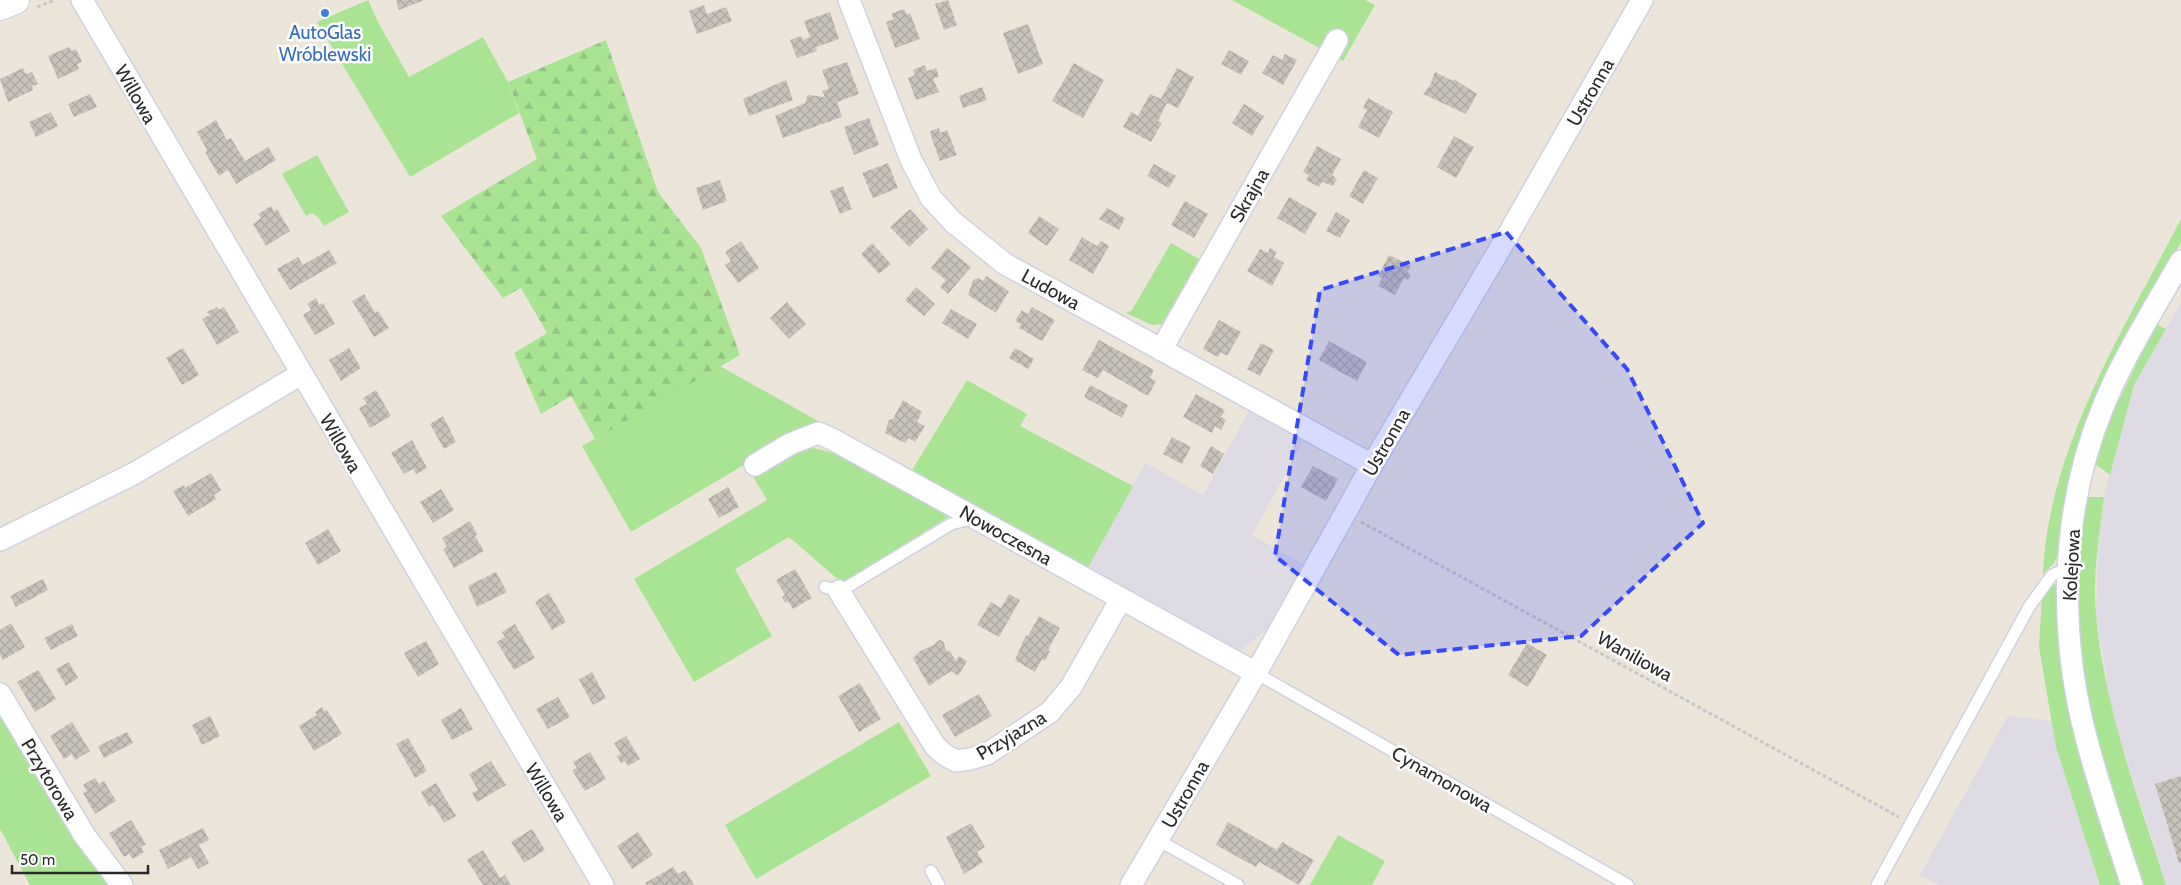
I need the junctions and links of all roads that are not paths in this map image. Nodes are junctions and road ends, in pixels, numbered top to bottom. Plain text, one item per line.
1 (15, 0) edge
2 (82, 0) edge
3 (849, 0) edge
4 (1642, 0) edge
5 (0, 6) edge
6 (1337, 40) dead end
7 (2181, 261) edge
8 (1162, 350) junction
9 (301, 374) junction
10 (755, 465) dead end
11 (1372, 465) junction
12 (974, 518) junction
13 (0, 540) edge
14 (2069, 568) junction
15 (832, 589) joint
16 (1121, 599) junction
17 (1256, 673) junction
18 (0, 694) edge
19 (1158, 840) junction
20 (931, 871) dead end
21 (122, 885) edge
22 (603, 885) edge
23 (939, 885) edge
24 (1130, 885) edge
25 (1238, 885) edge
26 (1628, 885) edge
27 (1877, 885) edge
28 (2132, 885) edge

1 - 5 main road
2 - 9 street, Willowa
3 - 8 street, Ludowa
4 - 11 street, Ustronna
6 - 8 street, Skrajna
7 - 14 street, Kolejowa
8 - 11 street, Ludowa
9 - 13 street
9 - 22 street, Willowa
10 - 12 street, Nowoczesna
11 - 17 street, Ustronna
12 - 15 lane
12 - 16 street, Nowoczesna
14 - 27 lane
14 - 28 street, Kolejowa
15 - 16 street, Przyjazna
16 - 17 street, Nowoczesna
17 - 19 street, Ustronna
17 - 26 lane, Cynamonowa
18 - 21 street, Przytorowa
19 - 24 street, Ustronna
19 - 25 lane
20 - 23 lane

